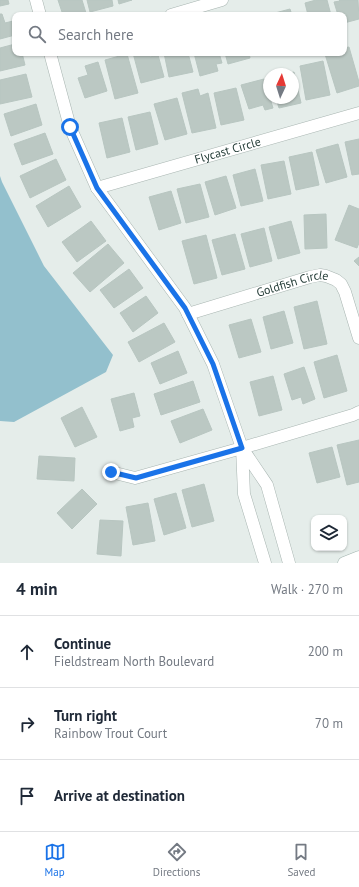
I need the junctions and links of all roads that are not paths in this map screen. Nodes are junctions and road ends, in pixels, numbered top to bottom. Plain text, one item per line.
1 (36, 0) edge
2 (222, 0) edge
3 (39, 12) edge
4 (181, 12) edge
5 (51, 56) edge
6 (359, 113) edge
7 (97, 188) junction
8 (188, 314) junction
9 (359, 338) edge
10 (359, 412) edge
11 (242, 448) junction
12 (111, 472) dead end
13 (359, 557) edge
14 (265, 563) edge
15 (289, 563) edge
16 (344, 563) edge

1 - 3 street
2 - 4 street
5 - 7 street
6 - 7 street, Flycast Circle
7 - 8 street
8 - 9 street, Goldfish Circle
8 - 11 street
10 - 11 street
11 - 12 street
11 - 14 street
11 - 15 street
13 - 16 street

